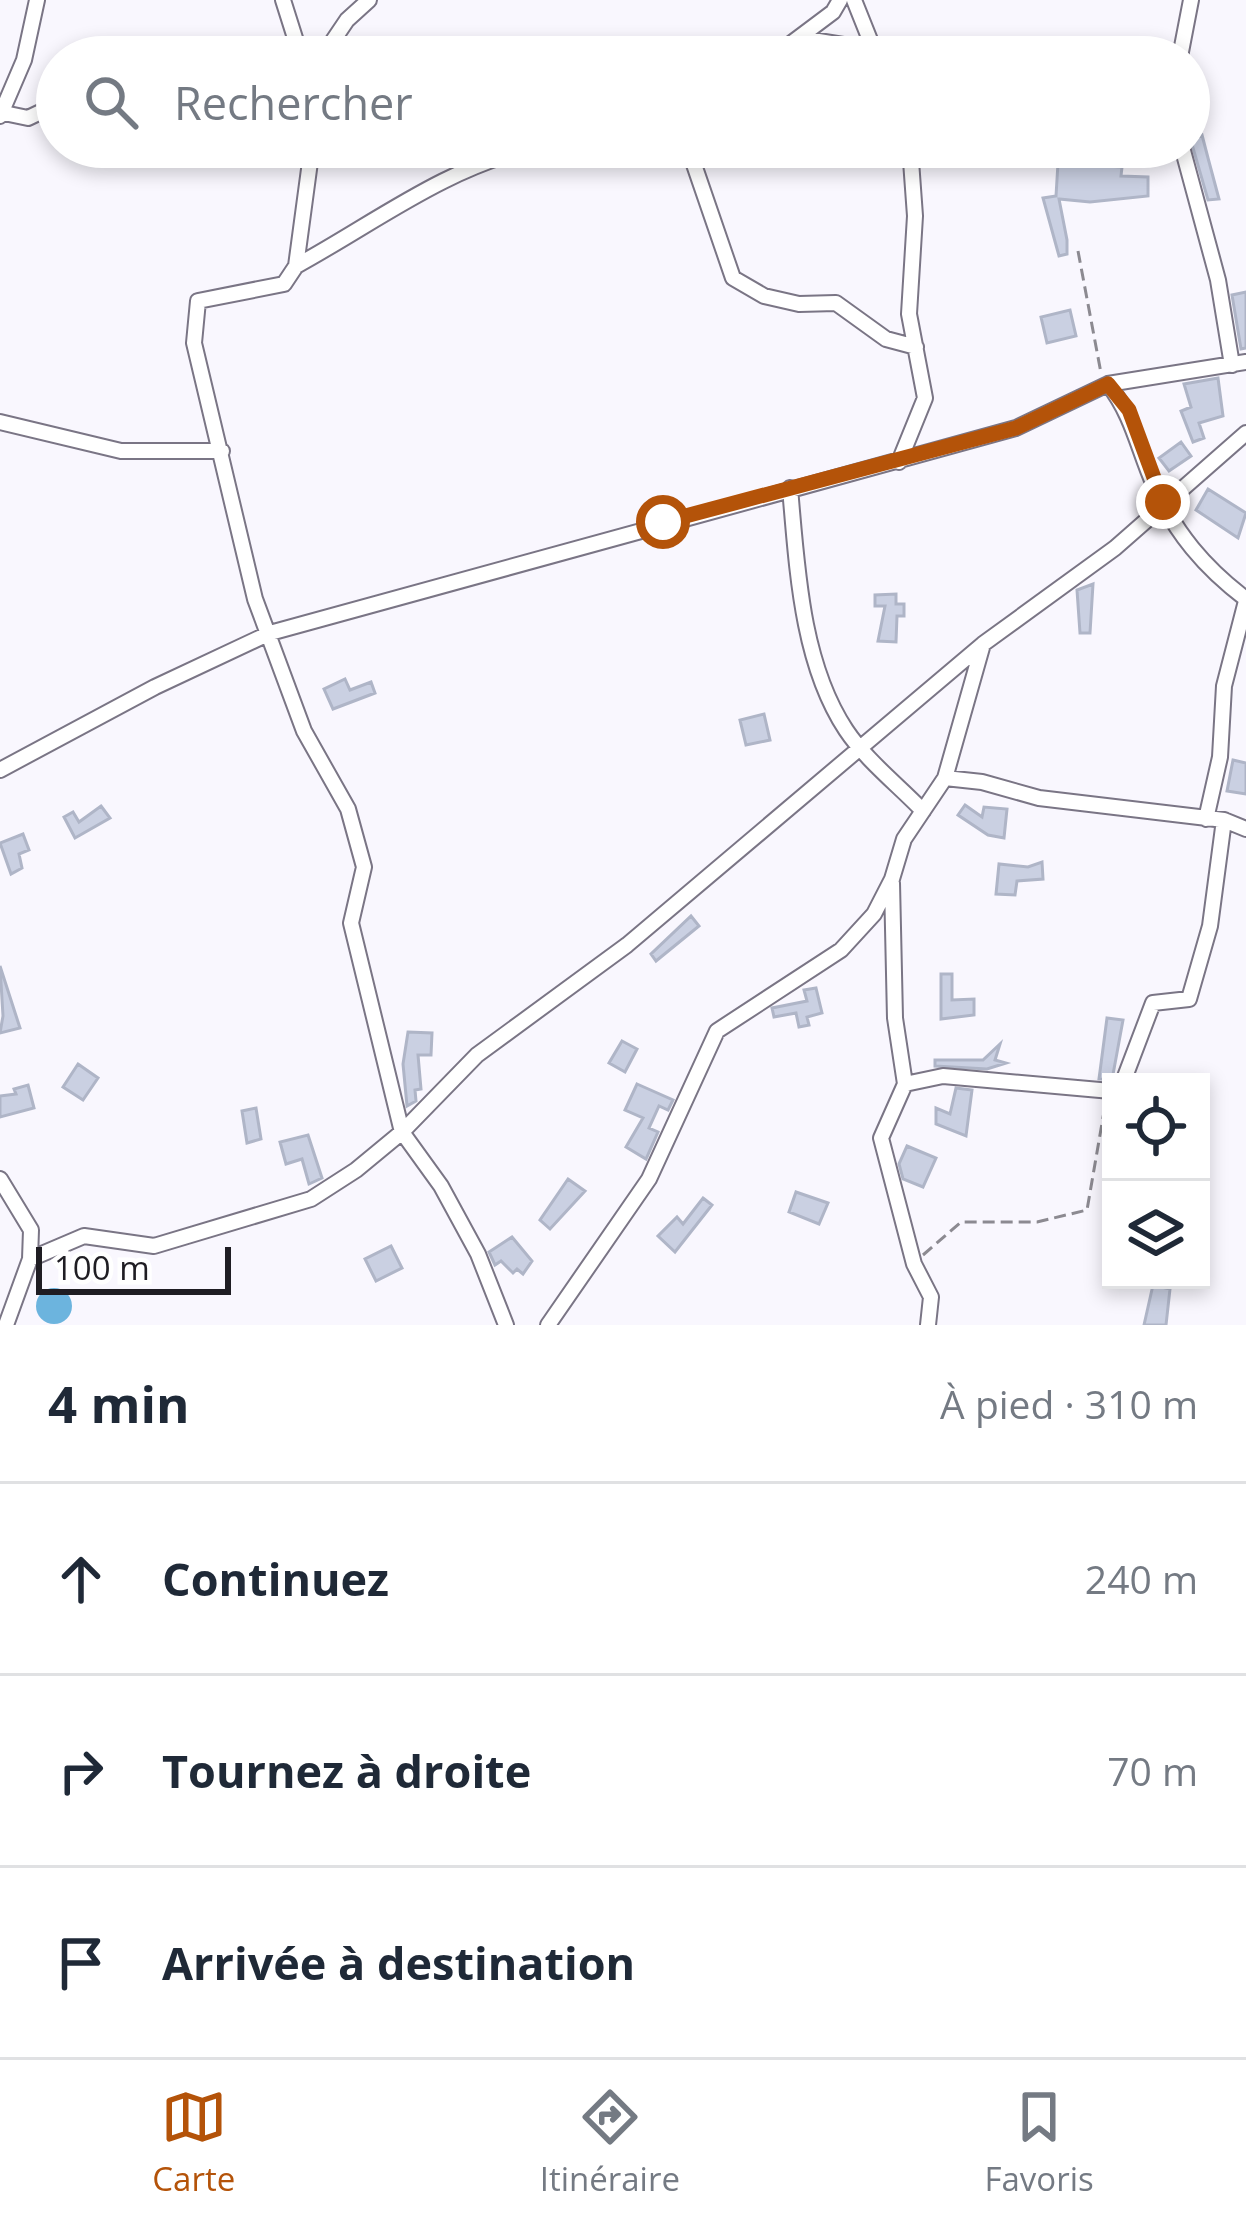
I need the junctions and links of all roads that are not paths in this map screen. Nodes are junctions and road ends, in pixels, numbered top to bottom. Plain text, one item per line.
1 (37, 0) edge
2 (283, 0) edge
3 (369, 0) edge
4 (840, 0) edge
5 (854, 0) edge
6 (1191, 0) edge
7 (294, 36) edge
8 (336, 36) edge
9 (803, 36) edge
10 (868, 36) edge
11 (1184, 36) edge
12 (36, 114) edge
13 (2, 115) edge
14 (309, 168) edge
15 (462, 168) edge
16 (695, 168) edge
17 (912, 168) edge
18 (1188, 168) edge
19 (296, 266) junction
20 (916, 347) junction
21 (1239, 364) edge
22 (1106, 385) junction
23 (0, 422) edge
24 (1246, 433) edge
25 (222, 451) junction
26 (899, 462) junction
27 (790, 488) junction
28 (1163, 502) junction
29 (1246, 600) edge
30 (270, 633) junction
31 (982, 644) junction
32 (863, 748) junction
33 (0, 770) edge
34 (945, 778) junction
35 (923, 811) junction
36 (1206, 819) junction
37 (1224, 820) junction
38 (1246, 829) edge
39 (892, 879) junction
40 (1127, 1073) edge
41 (905, 1084) junction
42 (1102, 1090) edge
43 (402, 1132) junction
44 (0, 1179) edge
45 (30, 1259) junction
46 (6, 1325) edge
47 (506, 1325) edge
48 (548, 1325) edge
49 (928, 1325) edge

1 - 13 street
2 - 7 street
3 - 8 street
4 - 9 street
5 - 10 street
6 - 11 street
12 - 13 street
14 - 19 street
15 - 19 street
16 - 20 street
17 - 20 street
18 - 21 street
19 - 25 street
20 - 26 street
21 - 22 street
22 - 26 street
22 - 28 street
23 - 25 street
24 - 28 street
25 - 30 street
26 - 27 street
27 - 30 street
27 - 32 street
28 - 29 street
28 - 31 street
29 - 36 street
30 - 33 street
30 - 43 street
31 - 32 street
31 - 34 street
32 - 35 street
32 - 43 street
34 - 35 street
34 - 36 street
35 - 39 street
36 - 37 street
37 - 38 street
37 - 40 street
39 - 41 street
39 - 48 street
41 - 42 street
41 - 49 street
43 - 45 street
43 - 47 street
44 - 45 street
45 - 46 street

